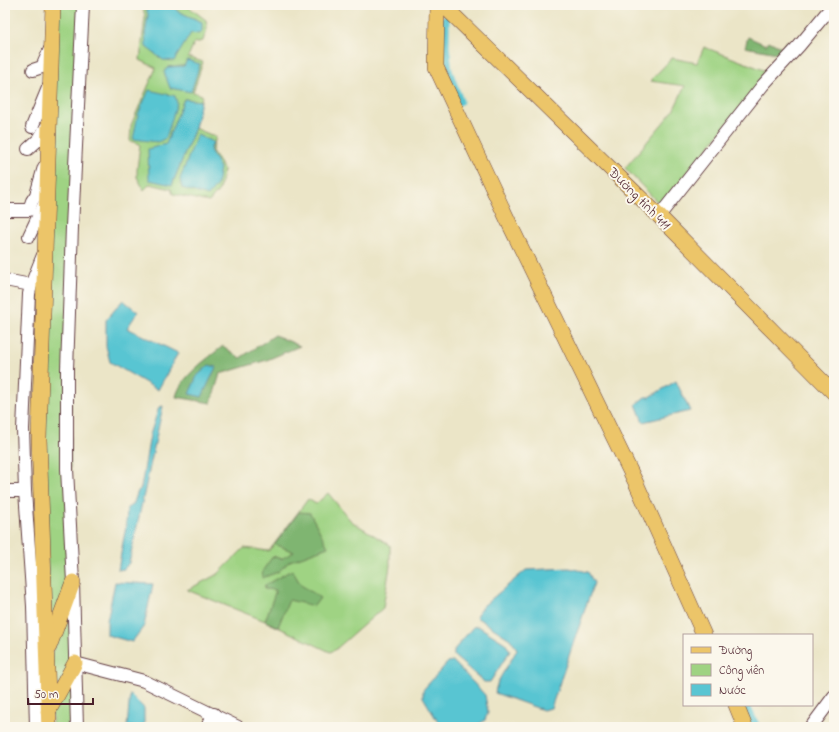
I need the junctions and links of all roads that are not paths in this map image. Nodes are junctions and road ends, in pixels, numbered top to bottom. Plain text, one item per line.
1 (53, 5) edge
2 (83, 5) edge
3 (437, 5) edge
4 (443, 5) edge
5 (833, 5) edge
6 (52, 44) junction
7 (33, 70) dead end
8 (50, 83) junction
9 (49, 122) junction
10 (32, 127) dead end
11 (28, 149) dead end
12 (48, 156) junction
13 (46, 199) junction
14 (5, 210) edge
15 (659, 216) junction
16 (29, 236) dead end
17 (45, 250) junction
18 (5, 280) edge
19 (30, 285) junction
20 (834, 393) edge
21 (5, 491) edge
22 (25, 491) junction
23 (73, 582) junction
24 (704, 634) edge
25 (46, 656) junction
26 (75, 664) junction
27 (834, 696) edge
28 (736, 706) edge
29 (214, 714) junction
30 (48, 720) edge
31 (36, 727) edge
32 (77, 727) edge
33 (207, 727) edge
34 (238, 727) edge
35 (745, 727) edge
36 (811, 727) edge

1 - 6 main road
2 - 23 street
3 - 24 main road
4 - 15 main road, Đường tỉnh 411
5 - 15 street
6 - 7 street
6 - 8 main road
8 - 9 main road
8 - 10 street
9 - 11 street
9 - 12 main road
12 - 13 main road
12 - 14 street
13 - 16 street
13 - 17 main road
15 - 20 main road, Đường tỉnh 411
17 - 19 street
17 - 25 main road
18 - 19 street
19 - 22 street
21 - 22 street
22 - 31 street
23 - 25 main road
23 - 26 street
25 - 30 main road
26 - 29 street
26 - 30 main road
26 - 32 street
27 - 36 street
28 - 35 main road
29 - 33 street
29 - 34 street

